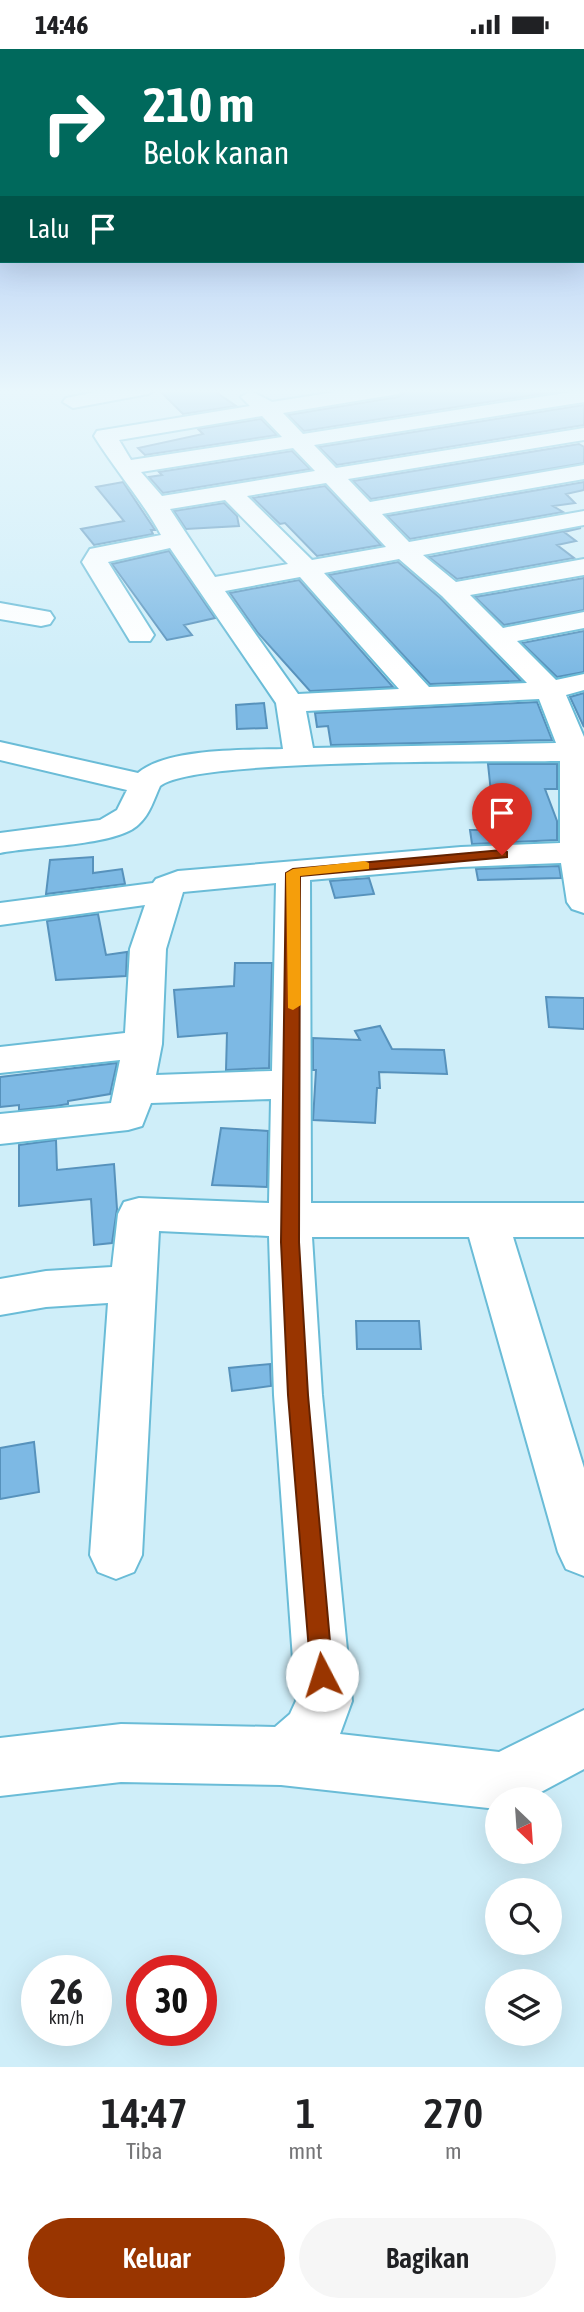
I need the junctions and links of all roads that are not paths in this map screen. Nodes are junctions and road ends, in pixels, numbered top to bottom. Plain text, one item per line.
1 (137, 482) edge
2 (292, 482) edge
3 (337, 482) edge
4 (526, 482) edge
5 (230, 492) junction
6 (156, 504) junction
7 (366, 510) junction
8 (584, 518) edge
9 (176, 540) junction
10 (402, 549) junction
11 (584, 567) edge
12 (305, 568) junction
13 (209, 586) junction
14 (451, 591) junction
15 (0, 611) edge
16 (41, 618) dead end
17 (584, 620) edge
18 (140, 635) dead end
19 (497, 637) junction
20 (584, 682) edge
21 (550, 689) junction
22 (421, 696) junction
23 (290, 703) junction
24 (0, 751) edge
25 (575, 752) junction
26 (300, 758) junction
27 (143, 784) junction
28 (0, 843) edge
29 (576, 852) junction
30 (293, 873) junction
31 (166, 892) junction
32 (584, 902) edge
33 (0, 914) edge
34 (143, 1044) junction
35 (0, 1060) edge
36 (293, 1084) junction
37 (134, 1090) junction
38 (0, 1129) edge
39 (290, 1220) junction
40 (486, 1220) junction
41 (584, 1220) edge
42 (132, 1285) junction
43 (0, 1297) edge
44 (574, 1482) edge
45 (584, 1552) edge
46 (116, 1555) dead end
47 (584, 1738) edge
48 (281, 1756) junction
49 (0, 1767) edge

1 - 6 street
2 - 5 street
3 - 7 street
4 - 7 street
5 - 6 street
5 - 12 street
6 - 9 street
7 - 10 street
8 - 10 street
9 - 13 street
9 - 18 street
10 - 12 street
10 - 14 street
11 - 14 street
12 - 13 street
12 - 22 street
13 - 23 street
14 - 19 street
15 - 16 street
17 - 19 street
19 - 21 street
20 - 21 street
21 - 22 street
21 - 25 street
22 - 23 street
23 - 26 street
24 - 27 street
25 - 26 street
25 - 29 street
26 - 27 street
27 - 28 street
29 - 30 street
29 - 32 street
30 - 31 street
30 - 36 street
31 - 33 street
31 - 34 street
34 - 35 street
34 - 37 street
36 - 37 street
36 - 39 street
37 - 38 street
39 - 40 street
39 - 42 street
39 - 48 street
40 - 41 street
40 - 44 street
42 - 43 street
42 - 46 street
44 - 45 street
47 - 48 street
48 - 49 street

